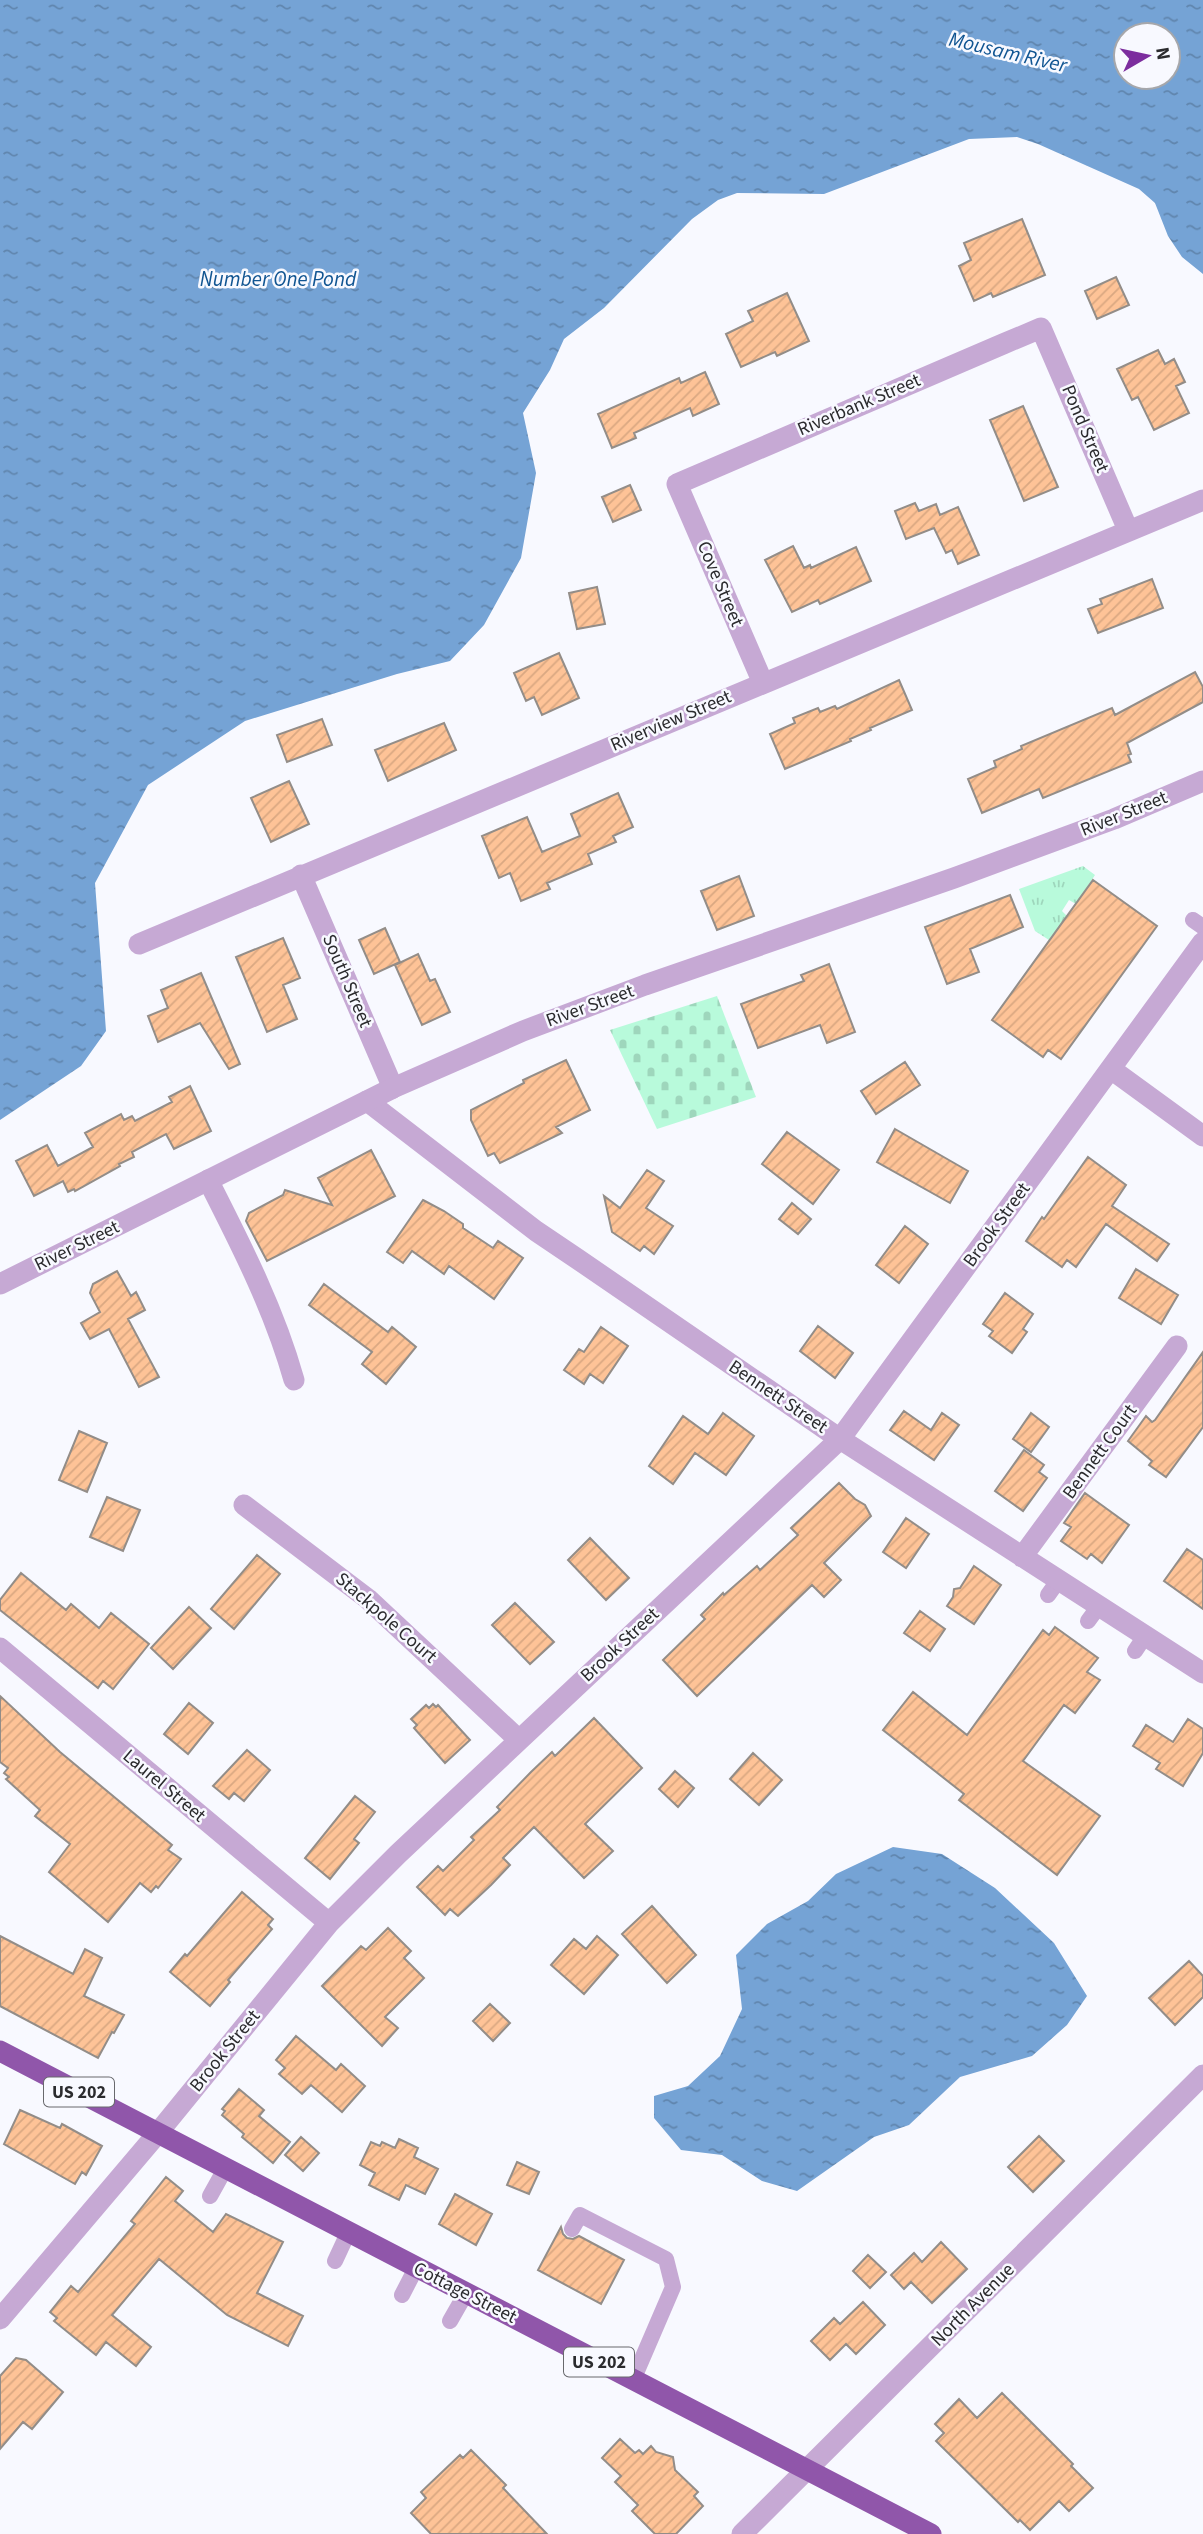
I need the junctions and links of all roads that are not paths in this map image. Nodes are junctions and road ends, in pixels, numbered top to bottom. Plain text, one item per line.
1 (1041, 328) joint
2 (677, 484) joint
3 (1203, 500) edge
4 (1128, 530) junction
5 (763, 683) junction
6 (1203, 781) edge
7 (301, 875) junction
8 (1203, 942) edge
9 (139, 944) dead end
10 (1111, 1069) junction
11 (393, 1088) junction
12 (367, 1101) junction
13 (1203, 1136) edge
14 (208, 1180) junction
15 (0, 1284) edge
16 (1177, 1346) dead end
17 (294, 1380) dead end
18 (840, 1439) junction
19 (244, 1505) dead end
20 (1022, 1557) junction
21 (0, 1648) edge
22 (1203, 1673) edge
23 (519, 1740) junction
24 (329, 1923) junction
25 (0, 2051) edge
26 (1203, 2075) edge
27 (157, 2134) junction
28 (225, 2169) junction
29 (210, 2196) dead end
30 (572, 2229) dead end
31 (348, 2233) junction
32 (335, 2261) dead end
33 (416, 2268) junction
34 (466, 2293) junction
35 (402, 2295) dead end
36 (0, 2319) edge
37 (450, 2321) dead end
38 (633, 2380) junction
39 (807, 2469) junction
40 (743, 2534) edge
41 (930, 2534) edge

1 - 2 street, Riverbank Street
1 - 4 street, Pond Street
2 - 5 street, Cove Street
3 - 4 street, Riverview Street
4 - 5 street, Riverview Street
5 - 7 street, Riverview Street
6 - 11 street, River Street
7 - 9 street, Riverview Street
7 - 11 street, South Street
8 - 10 street, Brook Street
10 - 13 street
10 - 18 street, Brook Street
11 - 12 street, River Street
12 - 14 street, River Street
12 - 18 street, Bennett Street
14 - 15 street, River Street
14 - 17 street
16 - 20 street, Bennett Court
18 - 20 street, Bennett Street
18 - 23 street, Brook Street
19 - 23 street, Stackpole Court
20 - 22 street, Bennett Street
21 - 24 street, Laurel Street
23 - 24 street, Brook Street
24 - 27 street, Brook Street
25 - 27 highway, Cottage Street / US 202
26 - 39 street, North Avenue
27 - 28 highway, Cottage Street / US 202
27 - 36 street, Brook Street
28 - 29 lane
28 - 31 highway, Cottage Street / US 202
30 - 38 lane
31 - 32 lane
31 - 33 highway, Cottage Street / US 202
33 - 34 highway, Cottage Street / US 202
33 - 35 lane
34 - 37 lane
34 - 38 highway, Cottage Street / US 202
38 - 39 highway, Cottage Street / US 202
39 - 40 street, North Avenue
39 - 41 highway, Cottage Street / US 202

